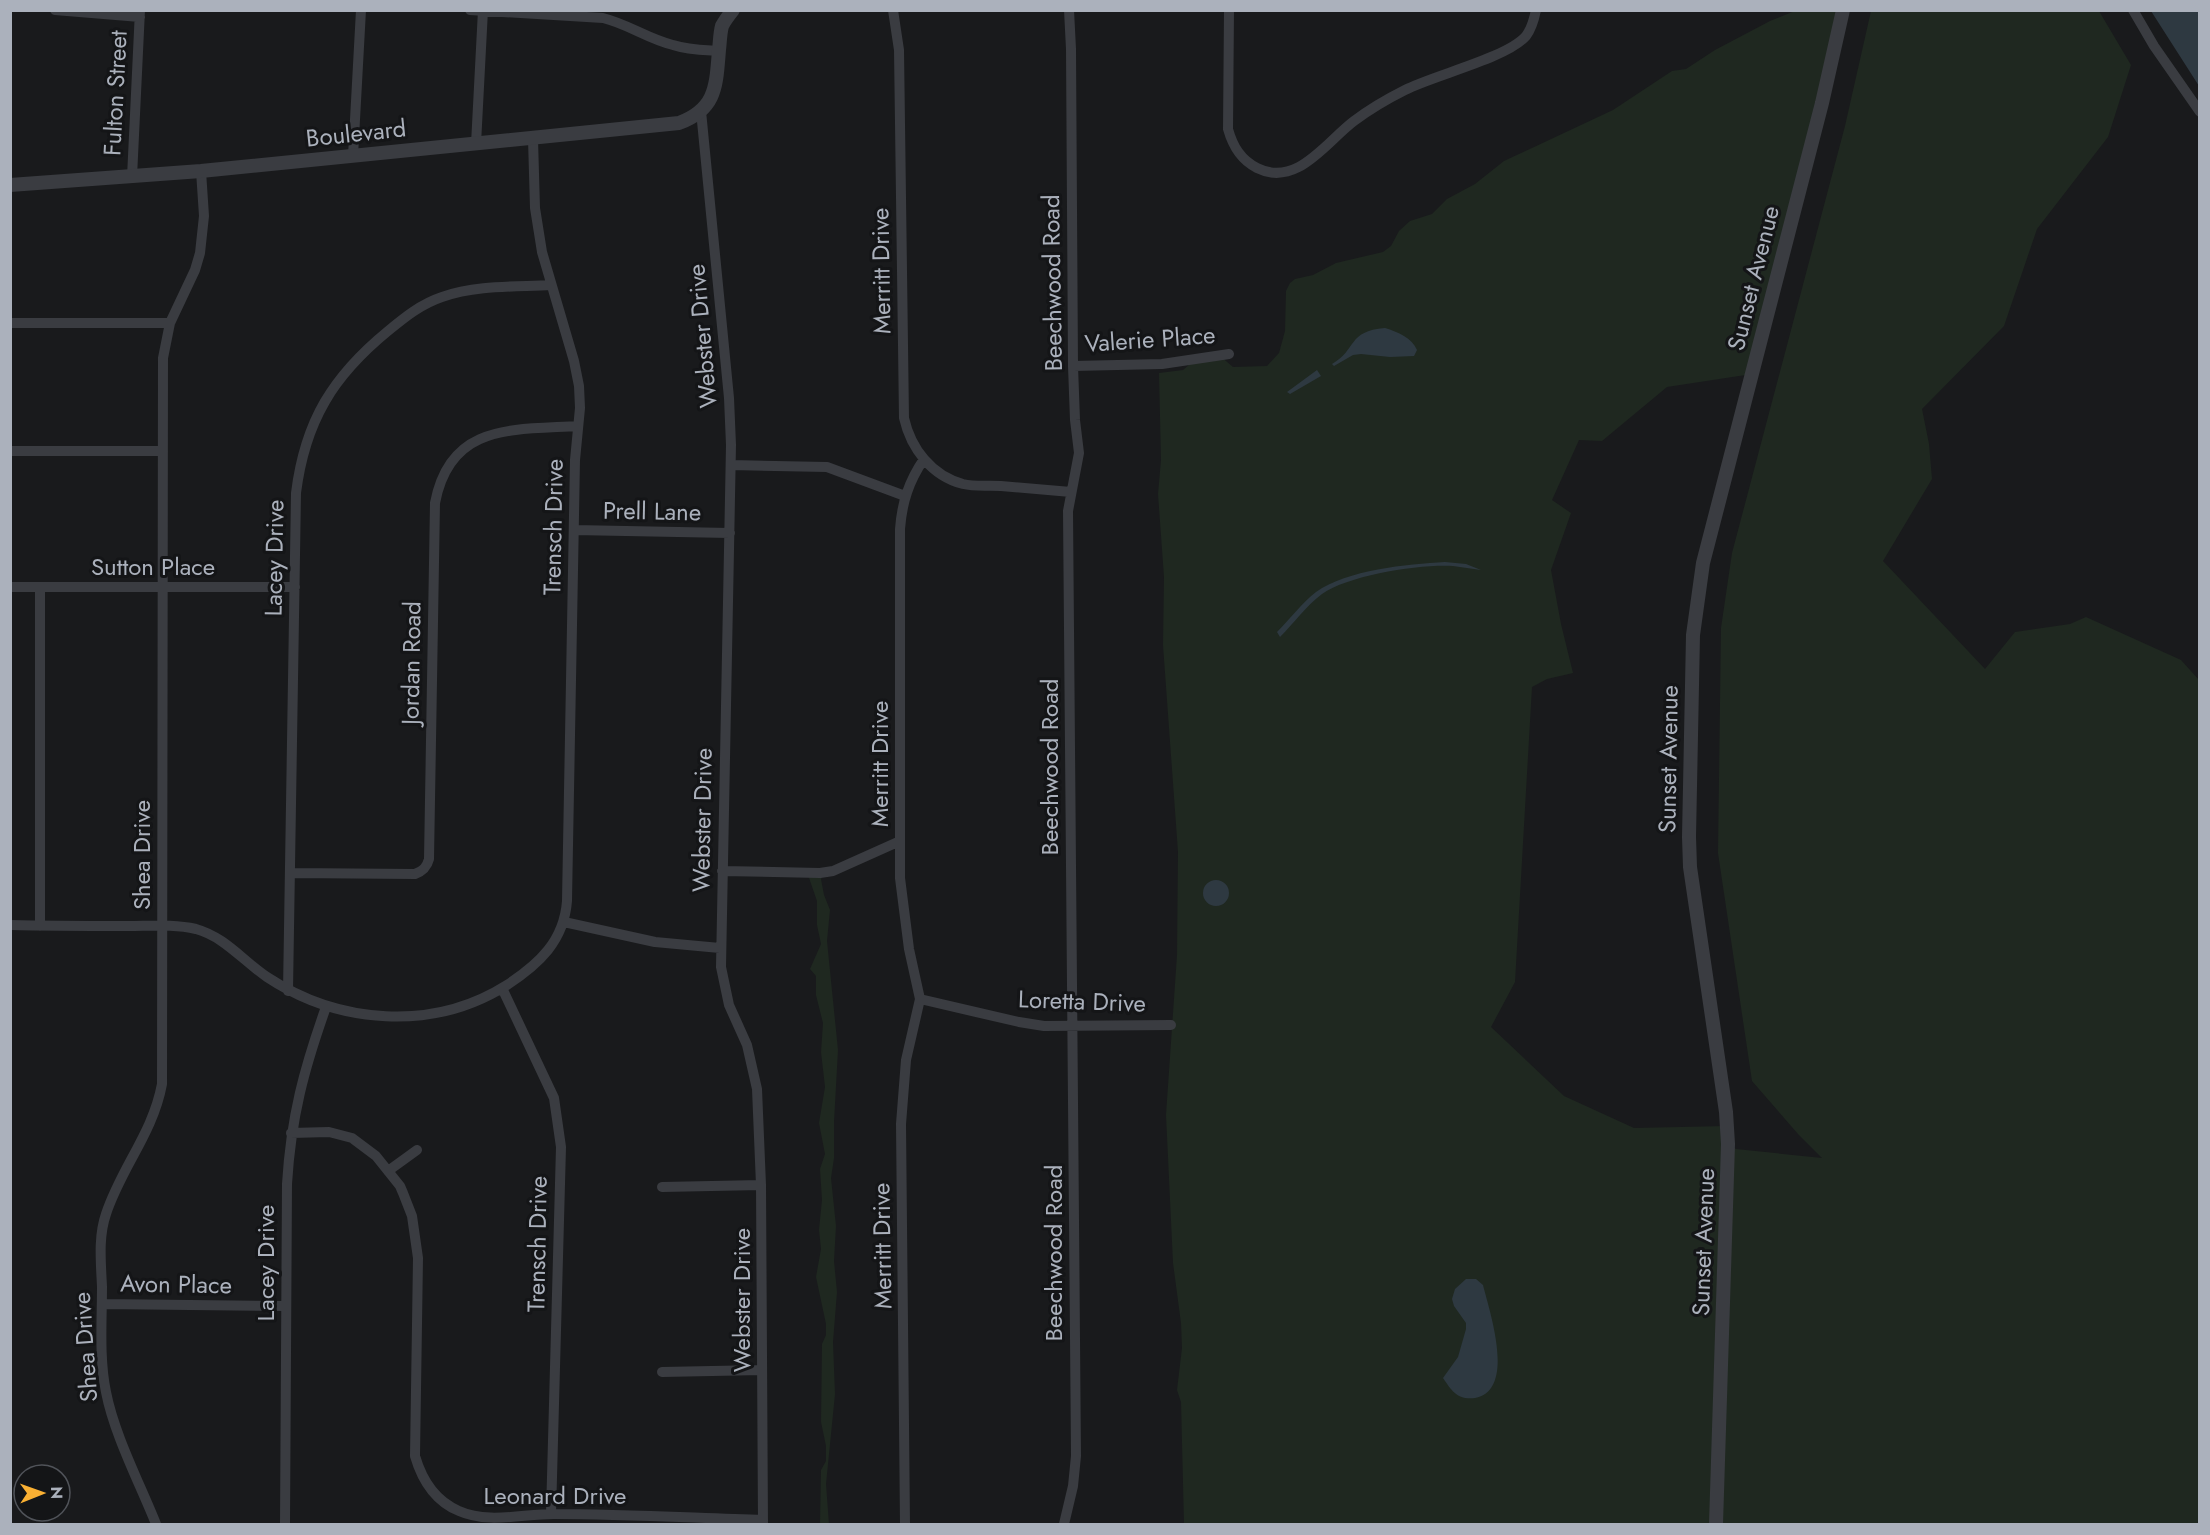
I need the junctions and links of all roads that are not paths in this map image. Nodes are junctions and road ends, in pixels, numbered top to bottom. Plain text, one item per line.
1 (55, 10) edge
2 (361, 10) edge
3 (471, 10) edge
4 (733, 10) edge
5 (893, 10) edge
6 (1069, 10) edge
7 (1229, 10) edge
8 (1536, 10) edge
9 (1843, 10) edge
10 (2133, 10) edge
11 (483, 11) edge
12 (140, 14) edge
13 (719, 51) junction
14 (701, 111) junction
15 (2199, 112) edge
16 (533, 139) junction
17 (476, 144) junction
18 (353, 156) junction
19 (201, 171) junction
20 (132, 177) junction
21 (10, 185) edge
22 (551, 285) junction
23 (10, 323) edge
24 (170, 323) junction
25 (1229, 354) dead end
26 (1074, 366) junction
27 (578, 426) junction
28 (10, 451) edge
29 (163, 451) junction
30 (924, 459) junction
31 (731, 465) junction
32 (1071, 492) junction
33 (904, 496) junction
34 (574, 530) junction
35 (730, 533) junction
36 (295, 586) junction
37 (10, 587) edge
38 (40, 587) junction
39 (163, 587) junction
40 (900, 841) junction
41 (722, 871) junction
42 (290, 873) junction
43 (564, 922) junction
44 (10, 925) edge
45 (40, 926) junction
46 (162, 926) junction
47 (720, 948) junction
48 (502, 988) junction
49 (288, 991) junction
50 (920, 999) junction
51 (326, 1007) junction
52 (1172, 1025) dead end
53 (1072, 1026) junction
54 (291, 1132) junction
55 (417, 1150) dead end
56 (388, 1171) junction
57 (761, 1185) junction
58 (662, 1186) dead end
59 (102, 1304) junction
60 (286, 1306) junction
61 (762, 1370) junction
62 (663, 1372) dead end
63 (551, 1514) junction
64 (764, 1522) edge
65 (156, 1524) edge
66 (285, 1524) edge
67 (905, 1524) edge
68 (1064, 1524) edge
69 (1716, 1524) edge

1 - 12 street
2 - 18 street
3 - 11 street
4 - 13 street
5 - 30 street, Merritt Drive
6 - 26 street, Beechwood Road
7 - 8 street
9 - 69 street, Sunset Avenue
10 - 15 street
11 - 13 street
11 - 17 street
12 - 20 street, Fulton Street
13 - 14 street
14 - 16 street, Boulevard
14 - 31 street, Webster Drive
16 - 17 street, Boulevard
16 - 22 street, Trensch Drive
17 - 18 street, Boulevard
18 - 19 street, Boulevard
19 - 20 street, Boulevard
19 - 24 street, Shea Drive
20 - 21 street, Boulevard
22 - 27 street, Trensch Drive
22 - 36 street, Lacey Drive
23 - 24 street
24 - 29 street, Shea Drive
25 - 26 street, Valerie Place
26 - 32 street, Beechwood Road
27 - 34 street, Trensch Drive
27 - 42 street, Jordan Road
28 - 29 street
29 - 39 street, Shea Drive
30 - 32 street
30 - 33 street, Merritt Drive
31 - 33 street
31 - 35 street, Webster Drive
32 - 53 street, Beechwood Road
33 - 40 street, Merritt Drive
34 - 35 street, Prell Lane
34 - 43 street, Trensch Drive
35 - 41 street, Webster Drive
36 - 39 street, Sutton Place
36 - 42 street, Lacey Drive
37 - 38 street, Sutton Place
38 - 39 street, Sutton Place
38 - 45 street
39 - 46 street, Shea Drive
40 - 41 street
40 - 50 street, Merritt Drive
41 - 47 street, Webster Drive
42 - 49 street, Lacey Drive
43 - 47 street
43 - 48 street
44 - 45 street
45 - 46 street
46 - 49 street
46 - 59 street, Shea Drive
47 - 57 street, Webster Drive
48 - 51 street
48 - 63 street, Trensch Drive
49 - 51 street
50 - 53 street, Loretta Drive
50 - 67 street, Merritt Drive
51 - 54 street, Lacey Drive
52 - 53 street, Loretta Drive
53 - 68 street, Beechwood Road
54 - 56 street, Leonard Drive
54 - 60 street, Lacey Drive
55 - 56 street
56 - 63 street, Leonard Drive
57 - 58 street
57 - 61 street, Webster Drive
59 - 60 street, Avon Place
59 - 65 street, Shea Drive
60 - 66 street, Lacey Drive
61 - 62 street
61 - 64 street, Webster Drive
63 - 64 street, Leonard Drive

